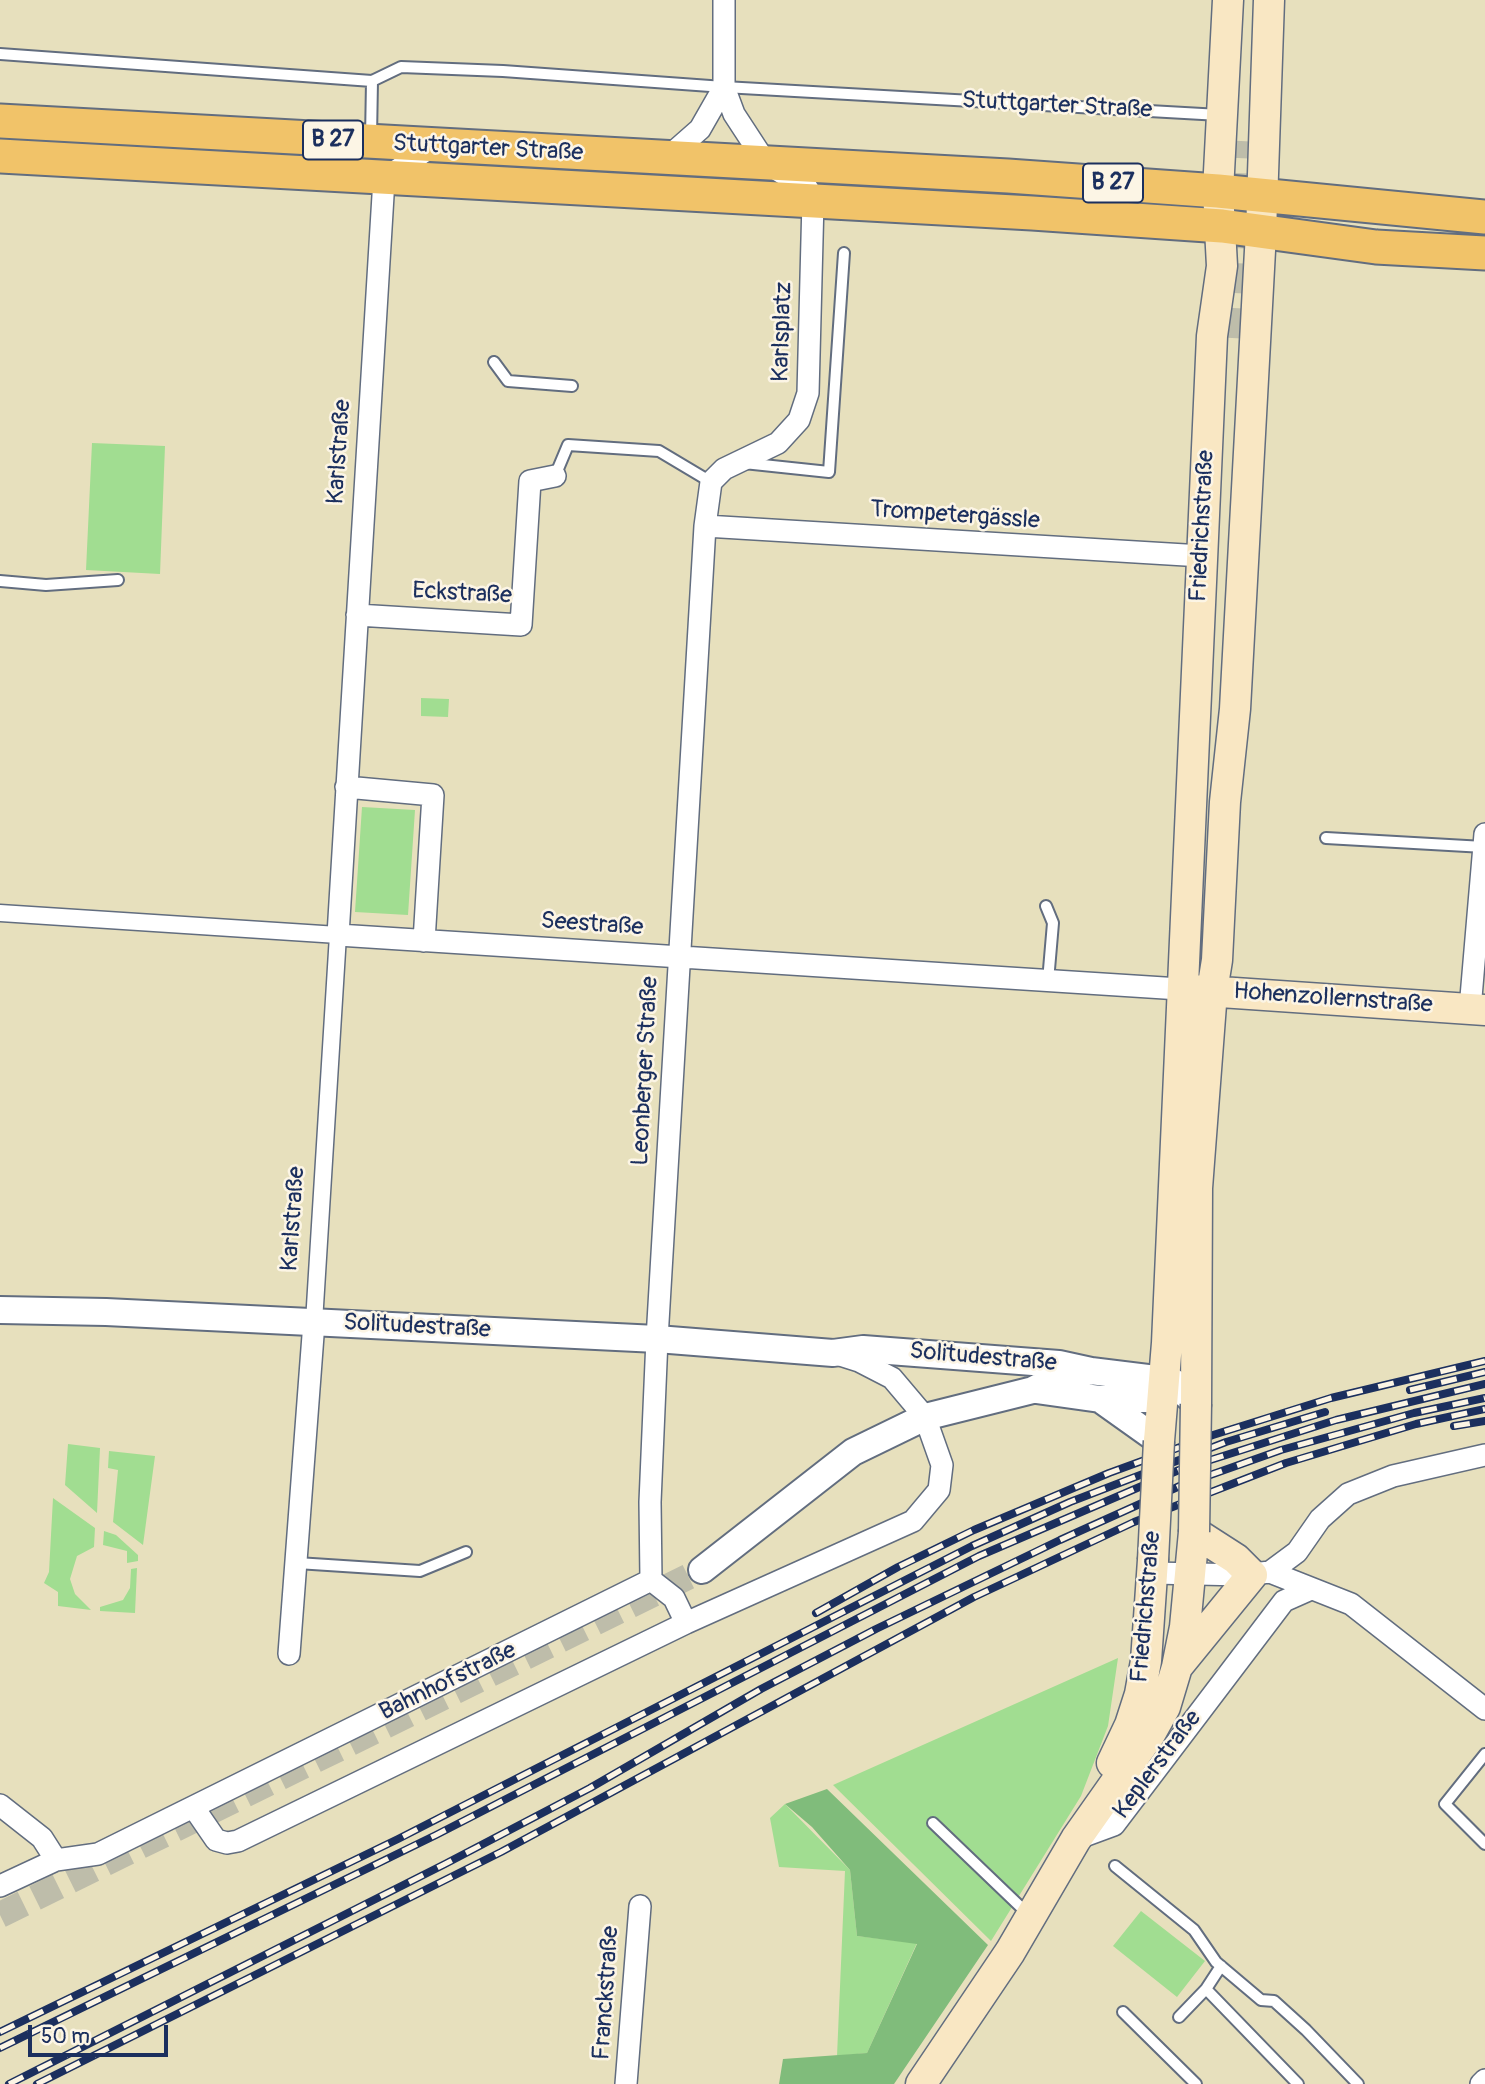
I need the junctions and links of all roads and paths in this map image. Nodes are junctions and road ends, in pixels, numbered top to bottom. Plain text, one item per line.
1 (724, 0) edge
2 (1228, 0) edge
3 (1248, 0) edge
4 (1269, 0) edge
5 (0, 54) edge
6 (372, 81) junction
7 (724, 87) junction
8 (1223, 115) junction
9 (0, 121) edge
10 (1241, 141) tunnel mouth
11 (431, 147) junction
12 (0, 156) edge
13 (349, 159) junction
14 (666, 159) junction
15 (766, 163) junction
16 (862, 168) junction
17 (384, 179) junction
18 (1218, 191) junction
19 (1260, 195) junction
20 (729, 197) junction
21 (813, 201) junction
22 (1485, 216) edge
23 (1222, 226) junction
24 (1261, 232) junction
25 (844, 253) dead end
26 (1485, 253) edge
27 (1231, 338) tunnel mouth
28 (494, 362) dead end
29 (572, 386) dead end
30 (741, 463) junction
31 (555, 476) joint
32 (711, 482) junction
33 (705, 526) junction
34 (1202, 556) junction
35 (118, 580) dead end
36 (0, 581) edge
37 (357, 614) junction
38 (1216, 648) junction
39 (346, 787) junction
40 (1225, 802) junction
41 (1189, 828) junction
42 (1326, 838) dead end
43 (1484, 840) edge
44 (1481, 897) edge
45 (1046, 906) dead end
46 (0, 914) edge
47 (338, 935) junction
48 (424, 941) junction
49 (680, 957) junction
50 (1048, 981) junction
51 (1180, 989) junction
52 (1212, 991) junction
53 (1477, 1009) edge
54 (0, 1310) edge
55 (314, 1322) junction
56 (657, 1339) junction
57 (833, 1353) junction
58 (1091, 1371) junction
59 (1180, 1387) junction
60 (1033, 1390) junction
61 (1100, 1399) junction
62 (925, 1417) junction
63 (1159, 1441) junction
64 (1485, 1455) edge
65 (1194, 1532) junction
66 (466, 1552) dead end
67 (297, 1563) junction
68 (1153, 1566) junction
69 (702, 1570) tunnel mouth
70 (1261, 1573) junction
71 (1192, 1574) junction
72 (651, 1580) junction
73 (1311, 1589) junction
74 (686, 1623) junction
75 (289, 1654) dead end
76 (1177, 1667) junction
77 (1485, 1709) edge
78 (1485, 1754) edge
79 (0, 1805) edge
80 (194, 1808) junction
81 (933, 1823) dead end
82 (1076, 1839) junction
83 (1485, 1844) edge
84 (56, 1860) junction
85 (1115, 1866) dead end
86 (0, 1885) edge
87 (640, 1906) dead end
88 (1031, 1917) junction
89 (1221, 1966) junction
90 (1206, 1989) junction
91 (1123, 2012) dead end
92 (1180, 2017) dead end
93 (1485, 2080) edge
94 (626, 2084) edge
95 (921, 2084) edge
96 (1196, 2084) edge
97 (1298, 2084) edge
98 (1358, 2084) edge
99 (1481, 2084) edge

1 - 7 street
2 - 8 main road
3 - 10 main road
4 - 19 main road
5 - 6 lane
6 - 7 lane, Stuttgarter Straße
6 - 13 lane
7 - 8 lane, Stuttgarter Straße
7 - 14 street
7 - 15 street
8 - 18 main road
9 - 13 main road, Stuttgarter Straße / B 27
11 - 13 main road, Stuttgarter Straße / B 27
11 - 14 main road, Stuttgarter Straße / B 27
11 - 17 street
12 - 13 main road, Stuttgarter Straße / B 27
13 - 17 main road, Stuttgarter Straße / B 27
14 - 15 main road, Stuttgarter Straße / B 27
15 - 16 main road, Stuttgarter Straße / B 27
15 - 20 street
15 - 21 street
16 - 18 main road, Stuttgarter Straße / B 27
16 - 21 street, Stuttgarter Straße
17 - 20 main road, Stuttgarter Straße / B 27
17 - 37 street, Karlstraße
18 - 19 main road, Stuttgarter Straße / B 27
18 - 23 main road
19 - 22 main road, Stuttgarter Straße / B 27
19 - 24 main road
20 - 21 main road, Stuttgarter Straße / B 27
21 - 23 main road, Stuttgarter Straße / B 27
21 - 30 street, Karlsplatz
23 - 24 main road, Stuttgarter Straße / B 27
23 - 34 main road, Friedrichstraße
24 - 26 main road, Stuttgarter Straße / B 27
24 - 40 main road, Friedrichstraße
25 - 30 lane
27 - 38 main road, Friedrichstraße
28 - 29 lane
30 - 32 street, Karlsplatz
31 - 32 lane
31 - 37 street, Eckstraße
32 - 33 street, Leonberger Straße
33 - 34 street, Trompetergässle
33 - 49 street, Leonberger Straße
34 - 41 main road, Friedrichstraße
35 - 36 lane
37 - 39 street, Karlstraße
38 - 40 main road, Friedrichstraße
38 - 41 main road, Friedrichstraße
39 - 47 street, Karlstraße
39 - 48 street
40 - 52 main road, Friedrichstraße
41 - 51 main road, Friedrichstraße
42 - 43 lane
43 - 44 street
44 - 53 street
45 - 50 lane
46 - 47 street, Seestraße
47 - 48 street, Seestraße
47 - 55 street, Karlstraße
48 - 49 street, Seestraße
49 - 50 street, Seestraße
49 - 56 street, Leonberger Straße
50 - 51 street, Seestraße
51 - 52 main road, Hohenzollernstraße
51 - 59 main road, Friedrichstraße
52 - 53 main road, Hohenzollernstraße
52 - 59 main road, Friedrichstraße
54 - 55 street, Solitudestraße
55 - 56 street, Solitudestraße
55 - 67 street, Karlstraße
56 - 57 street, Solitudestraße
56 - 72 street, Leonberger Straße
57 - 58 street, Solitudestraße
57 - 62 street, Solitudestraße
58 - 59 street
58 - 60 street
59 - 61 street
59 - 63 main road, Friedrichstraße
59 - 65 main road, Friedrichstraße, bridge
60 - 61 street
60 - 62 street
61 - 63 street
62 - 69 street
62 - 74 street, Bahnhofstraße
63 - 68 main road, Friedrichstraße, bridge
64 - 70 street
65 - 70 main road
65 - 71 main road, Friedrichstraße
66 - 67 lane
67 - 75 street, Karlstraße
68 - 71 street
68 - 82 main road, Friedrichstraße
70 - 71 street
70 - 73 street
70 - 76 main road
71 - 76 main road, Friedrichstraße
72 - 74 street
72 - 80 street, Bahnhofstraße
73 - 77 street
73 - 82 street, Keplerstraße
74 - 80 street, Bahnhofstraße
76 - 82 main road, Friedrichstraße
78 - 83 lane
79 - 84 street
80 - 84 street, Bahnhofstraße
81 - 88 lane
82 - 88 main road
84 - 86 street, Bahnhofstraße
85 - 89 lane
87 - 94 street, Franckstraße
88 - 95 main road
89 - 90 lane
89 - 98 lane
90 - 92 lane
90 - 97 lane
91 - 96 lane
93 - 99 street

